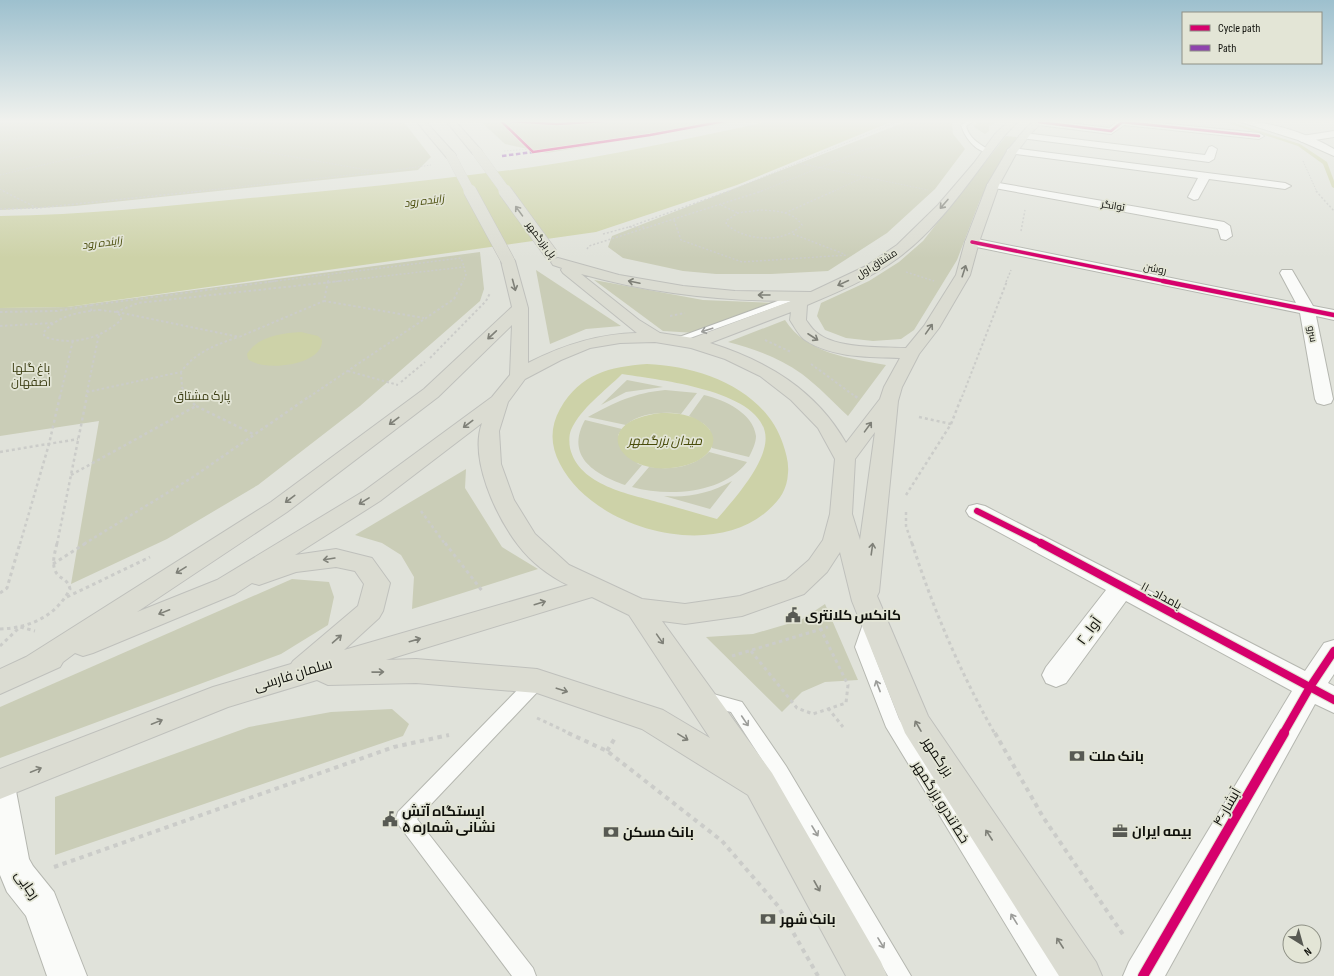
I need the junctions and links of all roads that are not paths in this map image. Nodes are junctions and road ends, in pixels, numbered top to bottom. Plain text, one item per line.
1 (457, 167) edge
2 (488, 167) edge
3 (975, 167) edge
4 (1004, 167) edge
5 (1113, 167) edge
6 (1205, 176) junction
7 (993, 185) junction
8 (1285, 186) dead end
9 (1194, 197) dead end
10 (1226, 236) dead end
11 (972, 242) junction
12 (554, 258) junction
13 (1287, 273) dead end
14 (809, 299) junction
15 (520, 308) junction
16 (1307, 309) junction
17 (1334, 315) edge
18 (655, 337) junction
19 (676, 340) junction
20 (694, 343) junction
21 (911, 353) junction
22 (519, 375) junction
23 (1324, 399) dead end
24 (499, 400) junction
25 (889, 400) junction
26 (845, 459) junction
27 (977, 511) dead end
28 (842, 514) junction
29 (593, 586) junction
30 (226, 587) junction
31 (1122, 587) junction
32 (638, 608) junction
33 (868, 610) junction
34 (1334, 651) edge
35 (37, 664) junction
36 (297, 674) junction
37 (1056, 675) dead end
38 (0, 682) edge
39 (537, 682) junction
40 (1322, 693) edge
41 (701, 698) junction
42 (0, 784) edge
43 (760, 784) junction
44 (0, 791) edge
45 (10, 869) edge
46 (1145, 973) edge
47 (67, 976) edge
48 (525, 976) edge
49 (867, 976) edge
50 (900, 976) edge
51 (1049, 976) edge
52 (1082, 976) edge

1 -> 15 main road, bridge
12 -> 2 main road, پل بزرگمهر, bridge
3 -> 14 main road, مشتاق اول
4 - 7 main road
5 - 6 street
6 - 8 street
6 - 9 street
7 - 10 street, توانگر
7 - 11 main road
11 - 16 street, روشن
21 -> 11 main road
14 -> 12 main road
12 - 18 main road, پل بزرگمهر
13 - 16 street, سرو
14 -> 19 lane
14 - 20 main road, مشتاق اول
14 -> 21 main road
15 - 22 main road
15 -> 35 main road
16 - 17 street, روشن
16 - 23 street, سرو
18 - 19 main road
18 - 22 main road
19 - 20 main road
20 - 26 main road
21 - 25 main road
22 - 24 main road
24 - 29 main road
24 -> 30 main road
26 -> 25 main road
33 -> 25 main road
26 - 28 main road
27 - 31 street, ۱۱ _بامداد
28 - 32 main road
28 - 33 main road, بزرگمهر
29 - 32 main road
36 -> 29 main road, سلمان فارسی
30 -> 35 main road
36 -> 30 main road
31 - 37 street, ۲_ آوا
31 - 40 street, ۱۱ _بامداد
32 -> 41 main road
51 -> 33 lane, خط تندرو بزرگمهر
52 -> 33 main road, بزرگمهر
34 - 40 street, ۴-آبشار
35 - 38 main road
36 -> 39 main road
42 -> 36 main road, سلمان فارسی
39 -> 43 main road
39 - 48 lane
40 - 46 street, ۴-آبشار
41 - 43 main road
41 -> 50 lane
43 -> 49 main road
44 - 45 street, رجایی
45 - 47 street, رجایی

